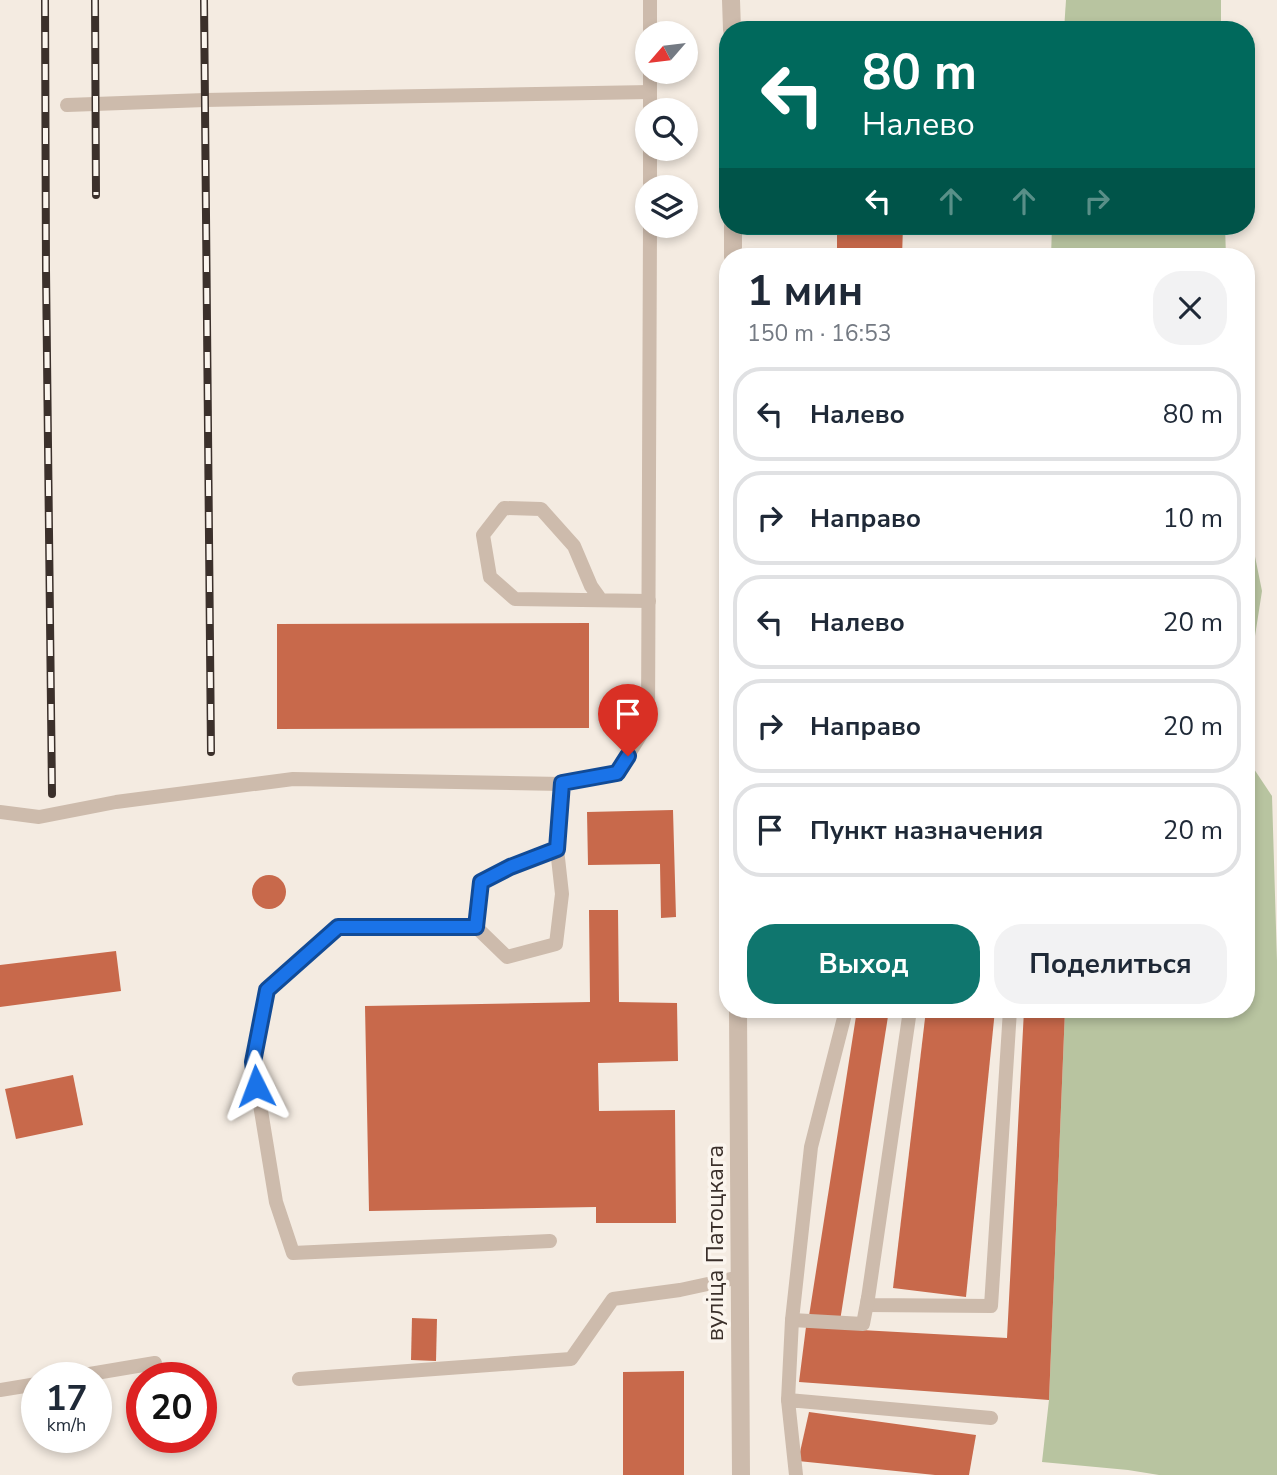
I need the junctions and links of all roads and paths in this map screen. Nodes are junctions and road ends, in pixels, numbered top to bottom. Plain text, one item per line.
1 (650, 0) edge
2 (731, 0) edge
3 (650, 21) edge
4 (732, 21) edge
5 (650, 84) edge
6 (650, 92) junction
7 (650, 98) edge
8 (67, 104) dead end
9 (650, 238) edge
10 (601, 600) junction
11 (649, 601) junction
12 (562, 783) junction
13 (0, 812) edge
14 (557, 849) junction
15 (476, 927) junction
16 (738, 1018) edge
17 (844, 1018) edge
18 (909, 1018) edge
19 (1009, 1018) edge
20 (550, 1241) dead end
21 (740, 1277) junction
22 (868, 1298) junction
23 (792, 1320) junction
24 (299, 1379) dead end
25 (21, 1387) edge
26 (0, 1390) edge
27 (788, 1400) junction
28 (990, 1418) dead end
29 (741, 1475) edge
30 (796, 1475) edge

1 - 3 lane
2 - 4 street
5 - 6 lane
6 - 7 lane
6 - 8 lane
9 - 11 lane
10 - 10 lane
10 - 11 lane
11 - 12 lane
12 - 13 lane
12 - 14 lane
14 - 15 lane
14 - 15 lane
15 - 20 lane
16 - 21 street, вуліца Патоцкага
17 - 23 lane
18 - 22 lane
19 - 22 lane
21 - 24 lane
21 - 29 street, вуліца Патоцкага
22 - 23 lane
23 - 27 lane
25 - 26 lane
27 - 28 lane
27 - 30 lane

